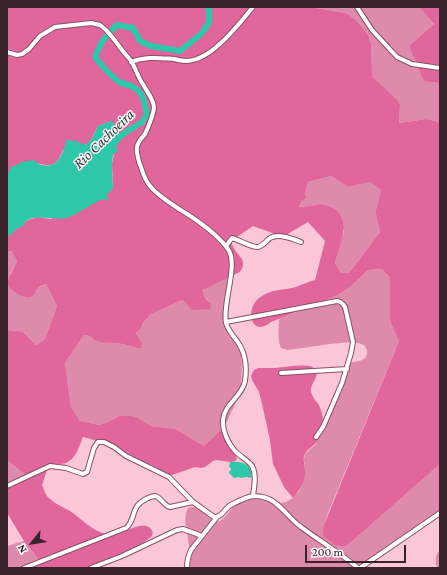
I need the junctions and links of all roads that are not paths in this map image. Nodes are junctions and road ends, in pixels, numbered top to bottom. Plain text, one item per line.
1 (253, 7) edge
2 (357, 7) edge
3 (7, 52) edge
4 (131, 62) junction
5 (440, 68) edge
6 (301, 242) dead end
7 (226, 246) junction
8 (226, 322) junction
9 (347, 369) junction
10 (281, 373) dead end
11 (316, 438) dead end
12 (7, 486) edge
13 (253, 496) junction
14 (193, 502) junction
15 (440, 513) edge
16 (217, 517) junction
17 (202, 536) junction
18 (24, 568) edge
19 (91, 568) edge
20 (187, 568) edge
21 (359, 568) edge

1 - 4 street
2 - 5 street
3 - 4 street
4 - 7 street
6 - 7 street
7 - 8 street
8 - 9 street
8 - 13 street
9 - 10 street
9 - 11 street
12 - 14 street
13 - 16 street
13 - 21 street
14 - 16 street
14 - 18 street
15 - 21 street
16 - 17 street
17 - 19 street
17 - 20 street

